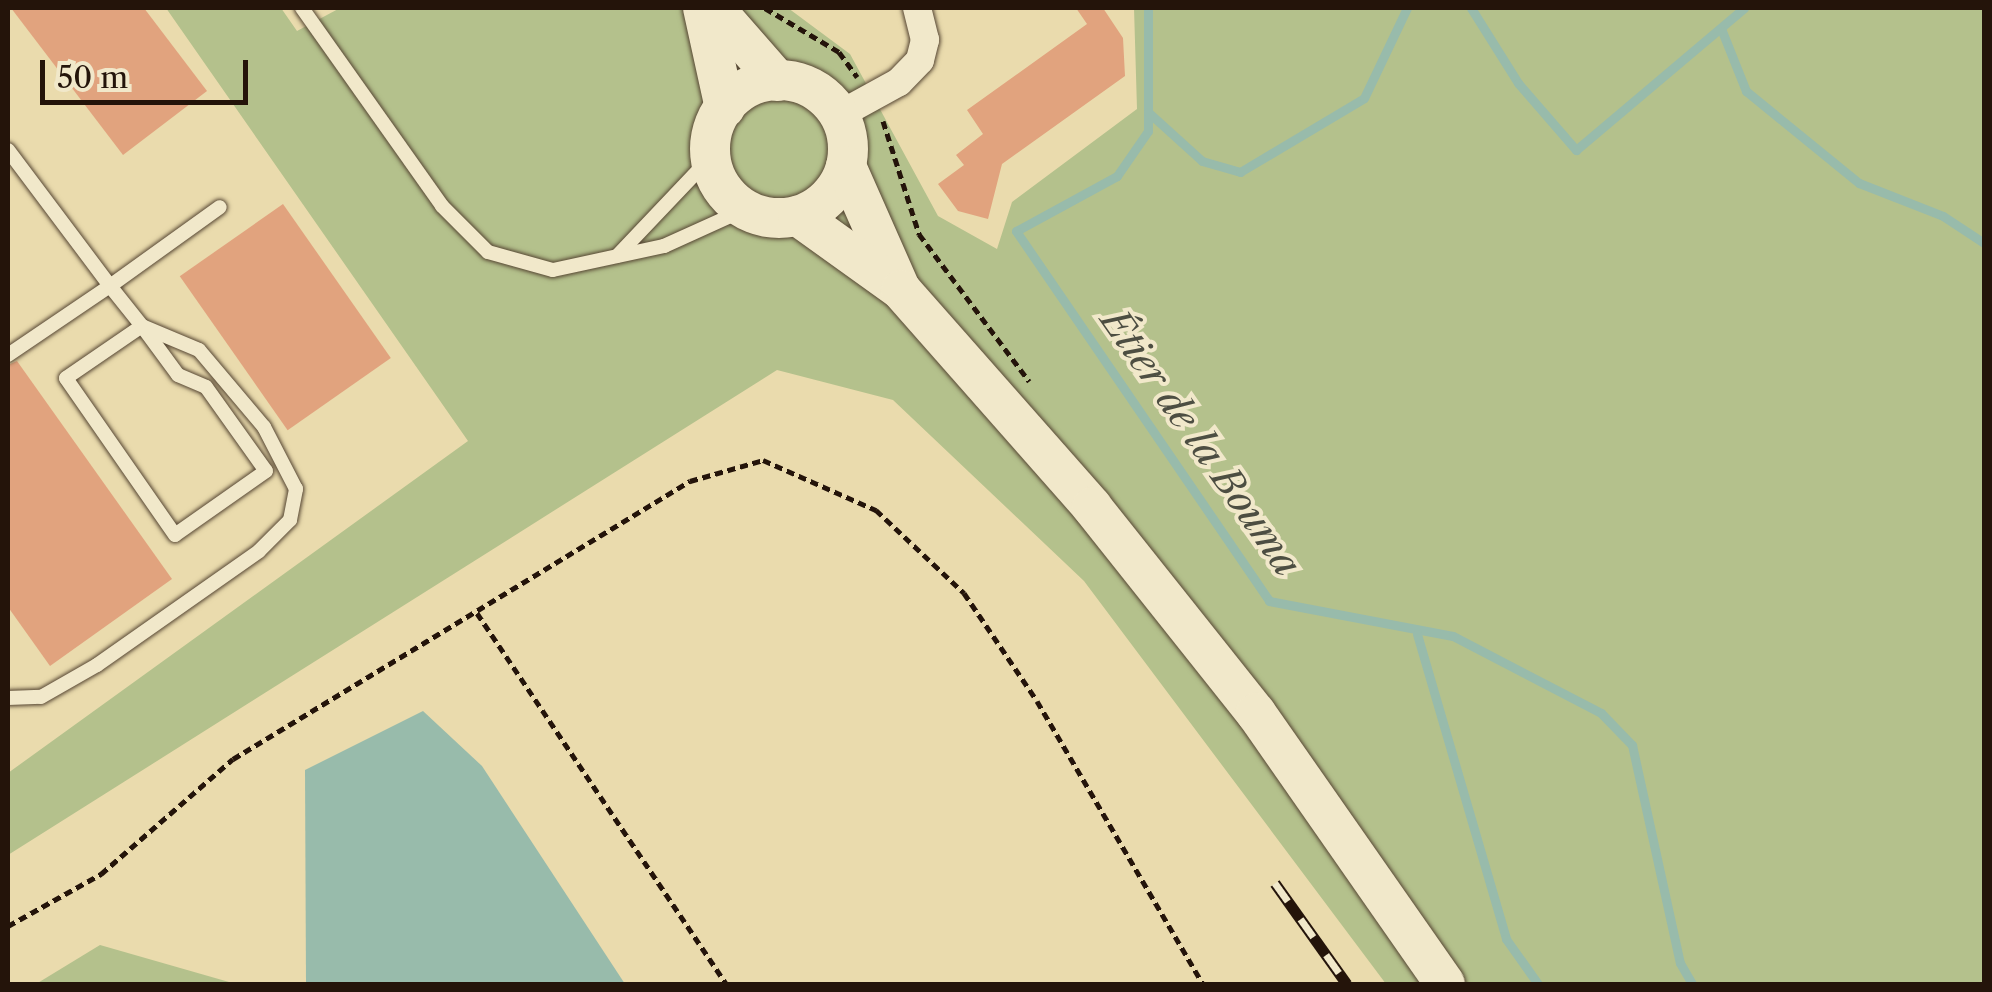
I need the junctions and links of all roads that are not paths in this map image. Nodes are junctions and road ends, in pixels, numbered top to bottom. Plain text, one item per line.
1 (302, 8) edge
2 (703, 8) edge
3 (714, 8) edge
4 (917, 8) edge
5 (778, 80) junction
6 (724, 108) junction
7 (838, 114) junction
8 (8, 150) edge
9 (711, 157) junction
10 (846, 166) junction
11 (220, 207) dead end
12 (746, 209) junction
13 (798, 216) junction
14 (617, 256) junction
15 (110, 286) junction
16 (901, 290) junction
17 (142, 326) junction
18 (8, 355) edge
19 (8, 698) edge
20 (1445, 984) edge

1 - 14 lane
2 - 6 main road
3 - 5 main road
4 - 7 street
5 - 6 main road
5 - 7 main road
6 - 9 main road
7 - 10 main road
8 - 15 lane
9 - 12 main road
9 - 14 lane
10 - 13 main road
10 - 16 main road
11 - 15 lane
12 - 13 main road
12 - 14 lane
13 - 16 main road
15 - 17 lane
15 - 18 lane
16 - 20 main road
17 - 17 lane
17 - 19 lane

